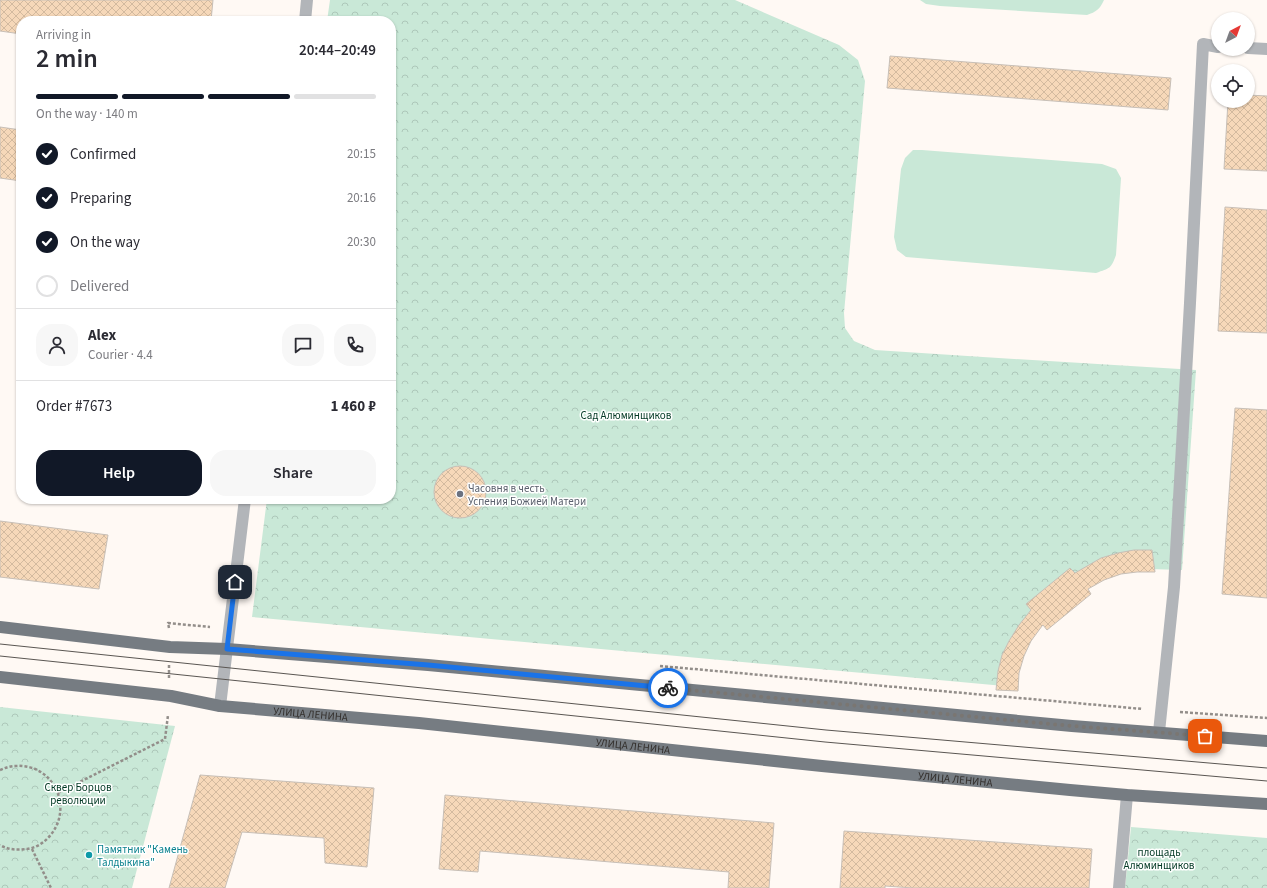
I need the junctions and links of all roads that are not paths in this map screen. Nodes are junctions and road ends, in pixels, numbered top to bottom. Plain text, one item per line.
1 (307, 0) edge
2 (305, 16) edge
3 (1211, 45) edge
4 (1255, 48) edge
5 (1267, 49) edge
6 (244, 504) edge
7 (0, 627) edge
8 (227, 649) junction
9 (0, 678) edge
10 (220, 706) junction
11 (1159, 732) junction
12 (1267, 741) edge
13 (1127, 795) junction
14 (1267, 804) edge
15 (1119, 888) edge

1 - 2 street
3 - 11 street
4 - 5 street
6 - 8 street
7 - 8 main road
8 - 10 street
8 - 11 main road
9 - 10 main road, УЛИЦА ЛЕНИНА
10 - 13 main road, УЛИЦА ЛЕНИНА
11 - 12 main road
13 - 14 main road, УЛИЦА ЛЕНИНА
13 - 15 street

